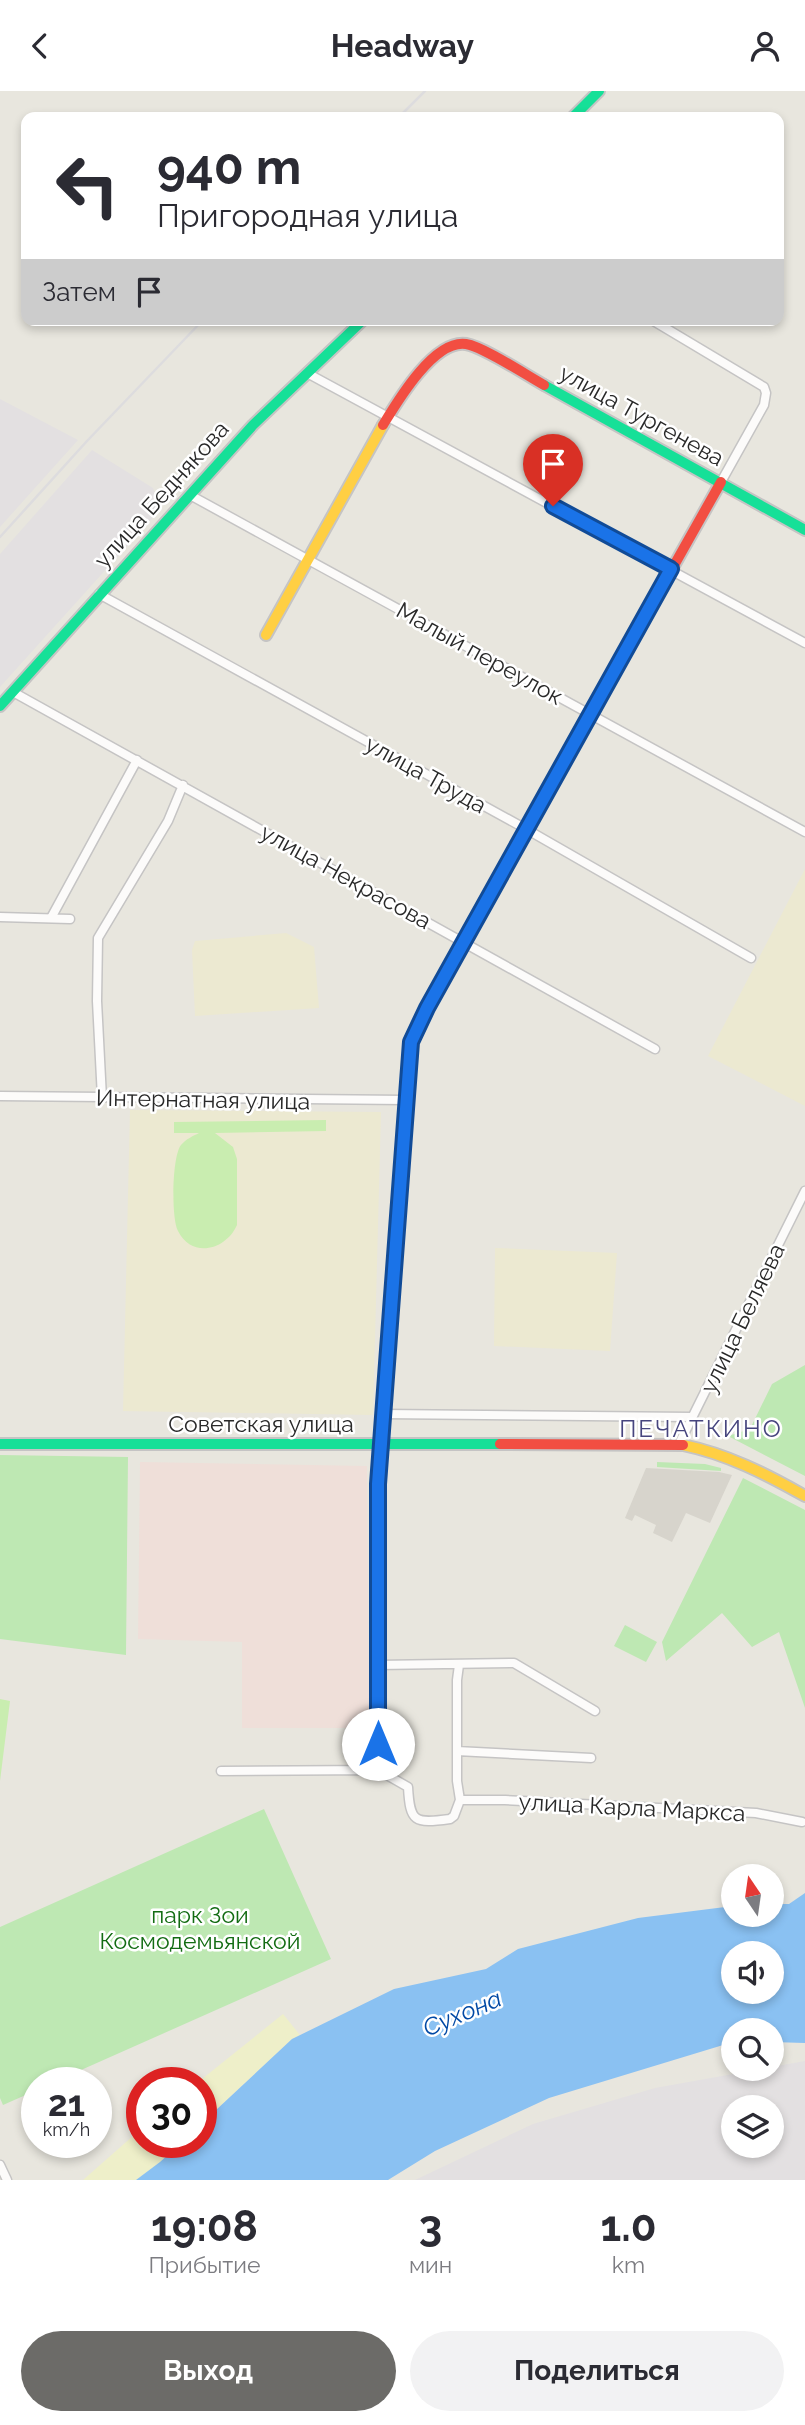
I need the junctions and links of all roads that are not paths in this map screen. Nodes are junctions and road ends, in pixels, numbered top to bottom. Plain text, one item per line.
1 (598, 91) edge
2 (578, 112) edge
3 (357, 326) edge
4 (662, 326) edge
5 (307, 373) junction
6 (389, 417) junction
7 (721, 482) junction
8 (190, 495) junction
9 (805, 530) edge
10 (307, 557) junction
11 (671, 569) junction
12 (99, 594) junction
13 (266, 635) dead end
14 (805, 643) edge
15 (13, 692) junction
16 (0, 706) edge
17 (591, 714) junction
18 (137, 760) junction
19 (183, 785) junction
20 (526, 829) junction
21 (805, 832) edge
22 (0, 917) edge
23 (51, 918) junction
24 (71, 919) dead end
25 (463, 943) junction
26 (751, 958) dead end
27 (655, 1049) dead end
28 (0, 1096) edge
29 (102, 1098) junction
30 (405, 1101) junction
31 (805, 1191) edge
32 (383, 1414) junction
33 (692, 1417) junction
34 (0, 1444) edge
35 (381, 1444) junction
36 (679, 1444) junction
37 (805, 1496) edge
38 (378, 1665) junction
39 (459, 1665) junction
40 (595, 1711) dead end
41 (457, 1751) junction
42 (591, 1758) dead end
43 (378, 1770) junction
44 (221, 1771) dead end
45 (460, 1800) junction
46 (803, 1822) dead end
47 (0, 2165) edge
48 (7, 2180) edge

1 - 2 street
3 - 5 street, улица Беднякова
4 - 7 street
5 - 6 street
5 - 8 street, улица Беднякова
6 - 7 street, улица Тургенева
6 - 10 street
6 - 11 street
7 - 9 street, улица Тургенева
7 - 11 street
8 - 10 street, Малый переулок
8 - 12 street, улица Беднякова
10 - 13 street
10 - 17 street, Малый переулок
11 - 14 street
11 - 17 street
12 - 15 street, улица Беднякова
12 - 20 street, улица Труда
15 - 16 street, улица Беднякова
15 - 18 street, улица Некрасова
17 - 20 street
17 - 21 street, Малый переулок
18 - 19 street, улица Некрасова
18 - 23 street
19 - 25 street, улица Некрасова
19 - 29 street
20 - 25 street
20 - 26 street, улица Труда
22 - 23 street
23 - 24 street
25 - 27 street, улица Некрасова
25 - 30 street
28 - 29 street, Интернатная улица
29 - 30 street, Интернатная улица
30 - 32 street
31 - 33 street, улица Беляева
32 - 33 street, Советская улица
32 - 35 street
33 - 36 street, улица Беляева
34 - 35 street, Советская улица
35 - 36 street, Советская улица
35 - 38 street
36 - 37 street, Советская улица
38 - 39 street
38 - 43 street
39 - 40 street
39 - 41 street
41 - 42 street
41 - 45 street
43 - 44 street
43 - 45 street
45 - 46 street, улица Карла Маркса
47 - 48 street

